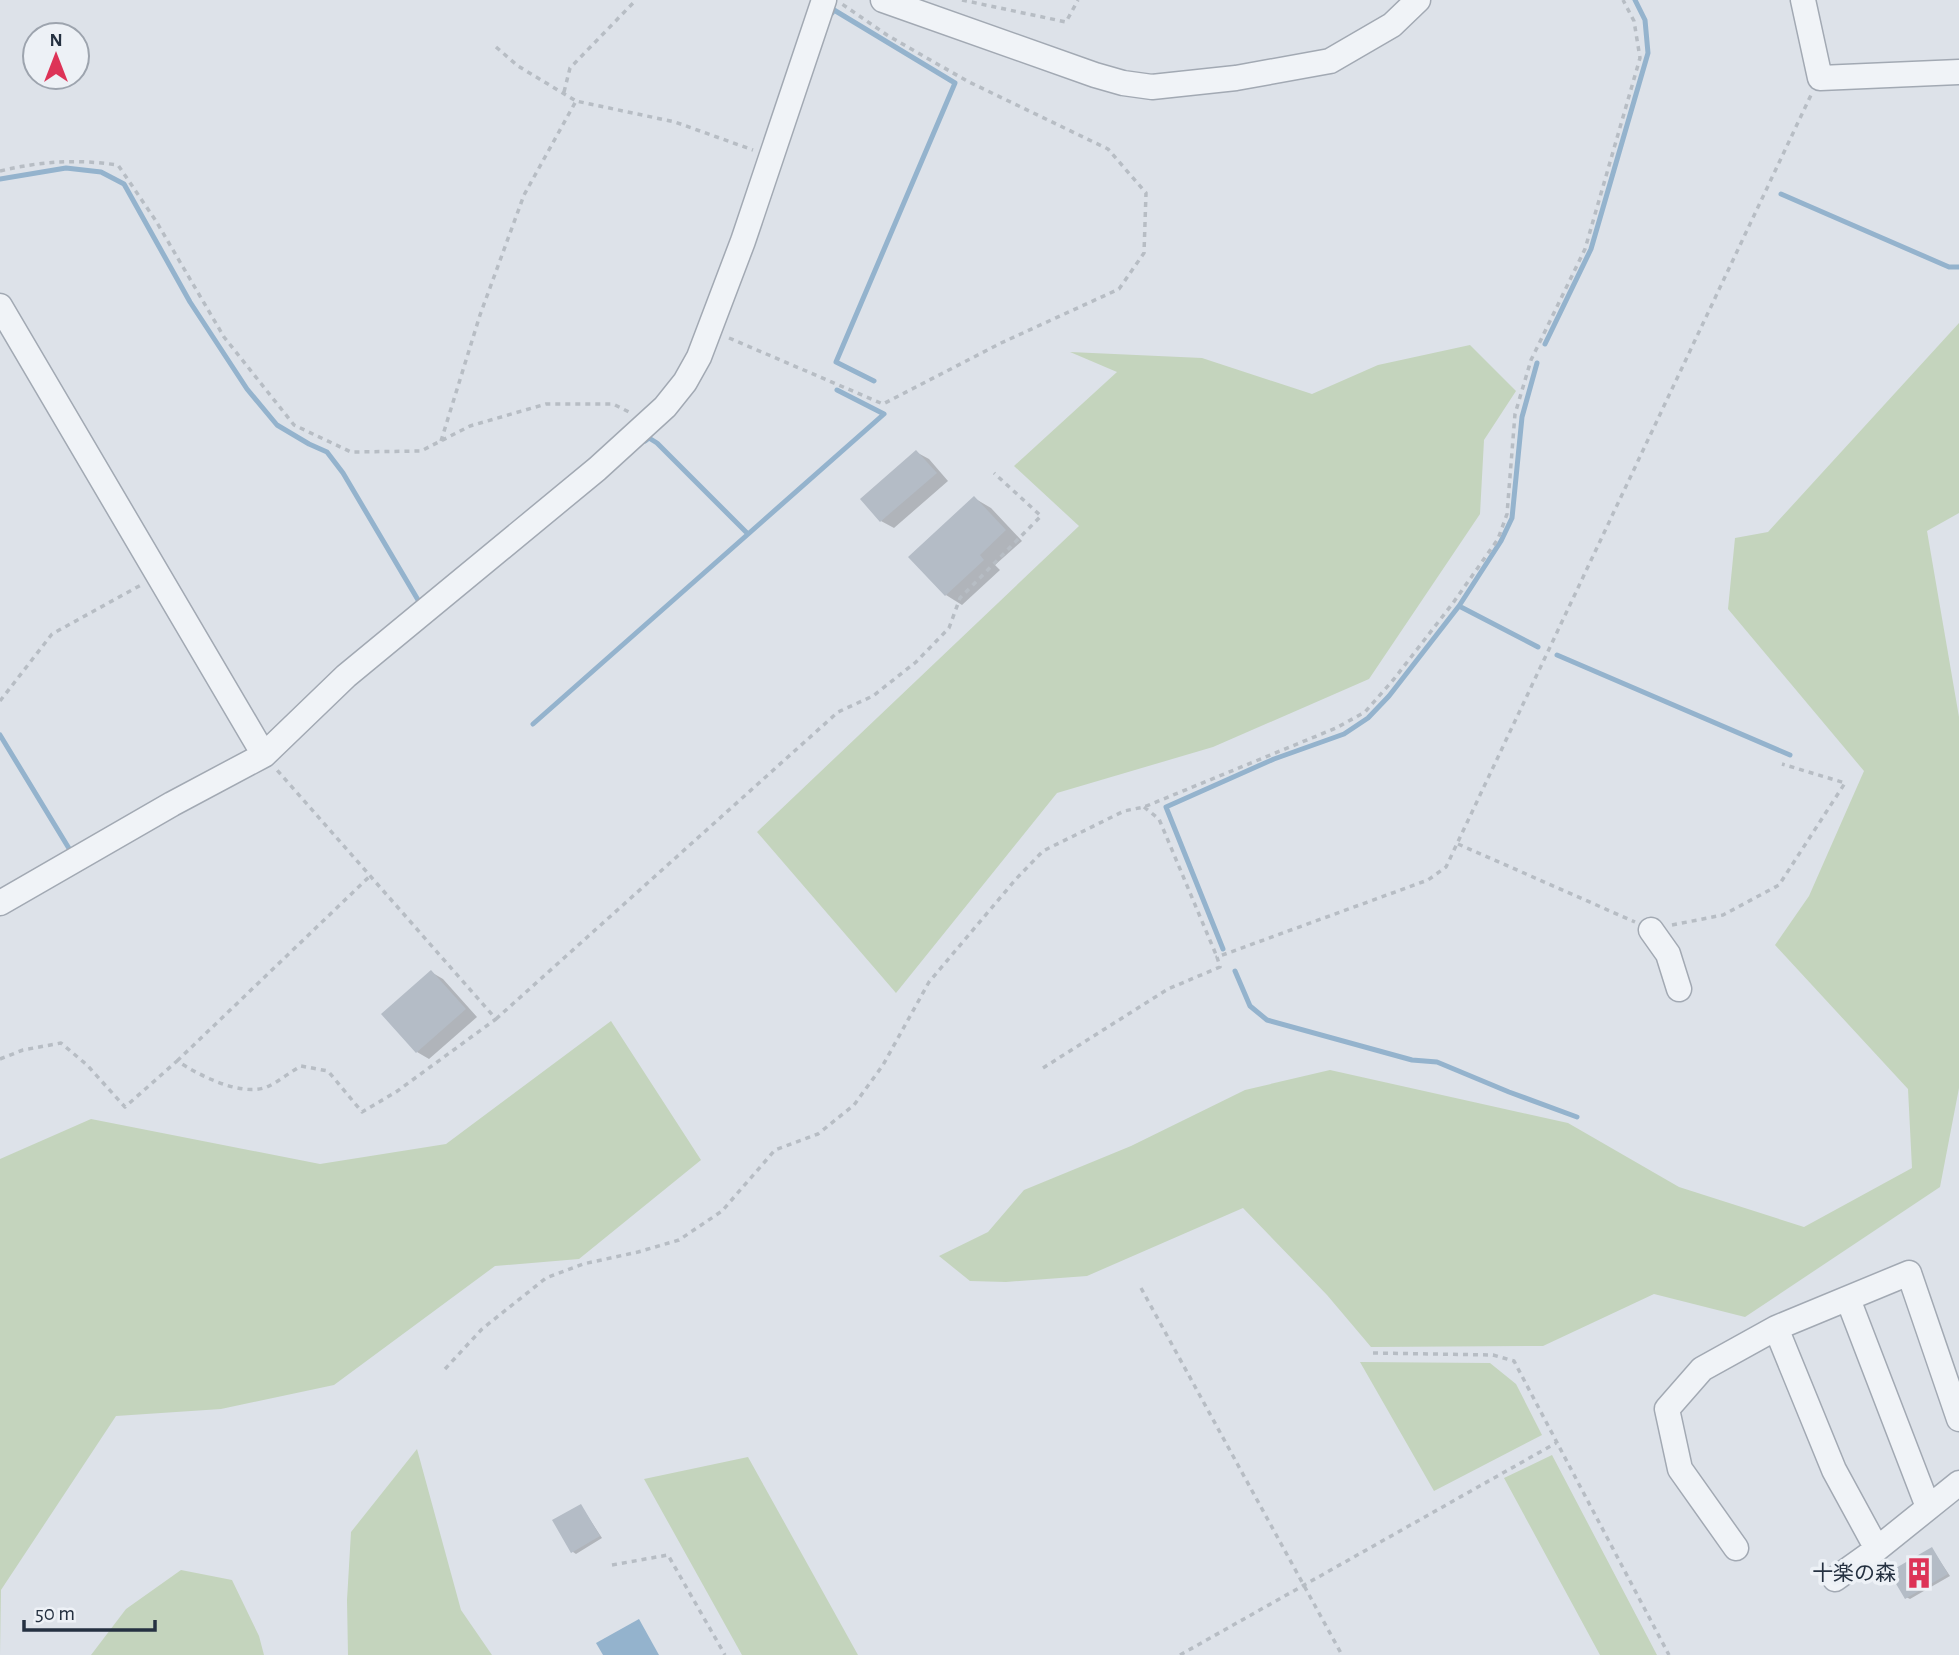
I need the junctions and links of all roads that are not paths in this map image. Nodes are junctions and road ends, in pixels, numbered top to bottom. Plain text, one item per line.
1 (824, 0) edge
2 (883, 0) edge
3 (1418, 0) edge
4 (1804, 0) edge
5 (1959, 72) edge
6 (0, 306) edge
7 (264, 755) junction
8 (0, 904) edge
9 (1651, 930) road end
10 (1679, 989) dead end
11 (1848, 1299) junction
12 (1776, 1328) junction
13 (1959, 1419) edge
14 (1959, 1483) edge
15 (1928, 1507) junction
16 (1736, 1548) dead end
17 (1877, 1549) junction
18 (1835, 1578) dead end

1 - 7 street
2 - 3 street
4 - 5 street
6 - 7 street
7 - 8 street
9 - 10 street
11 - 12 street
11 - 13 street
11 - 15 street
12 - 16 street
12 - 17 street
14 - 15 street
15 - 17 street
17 - 18 street

